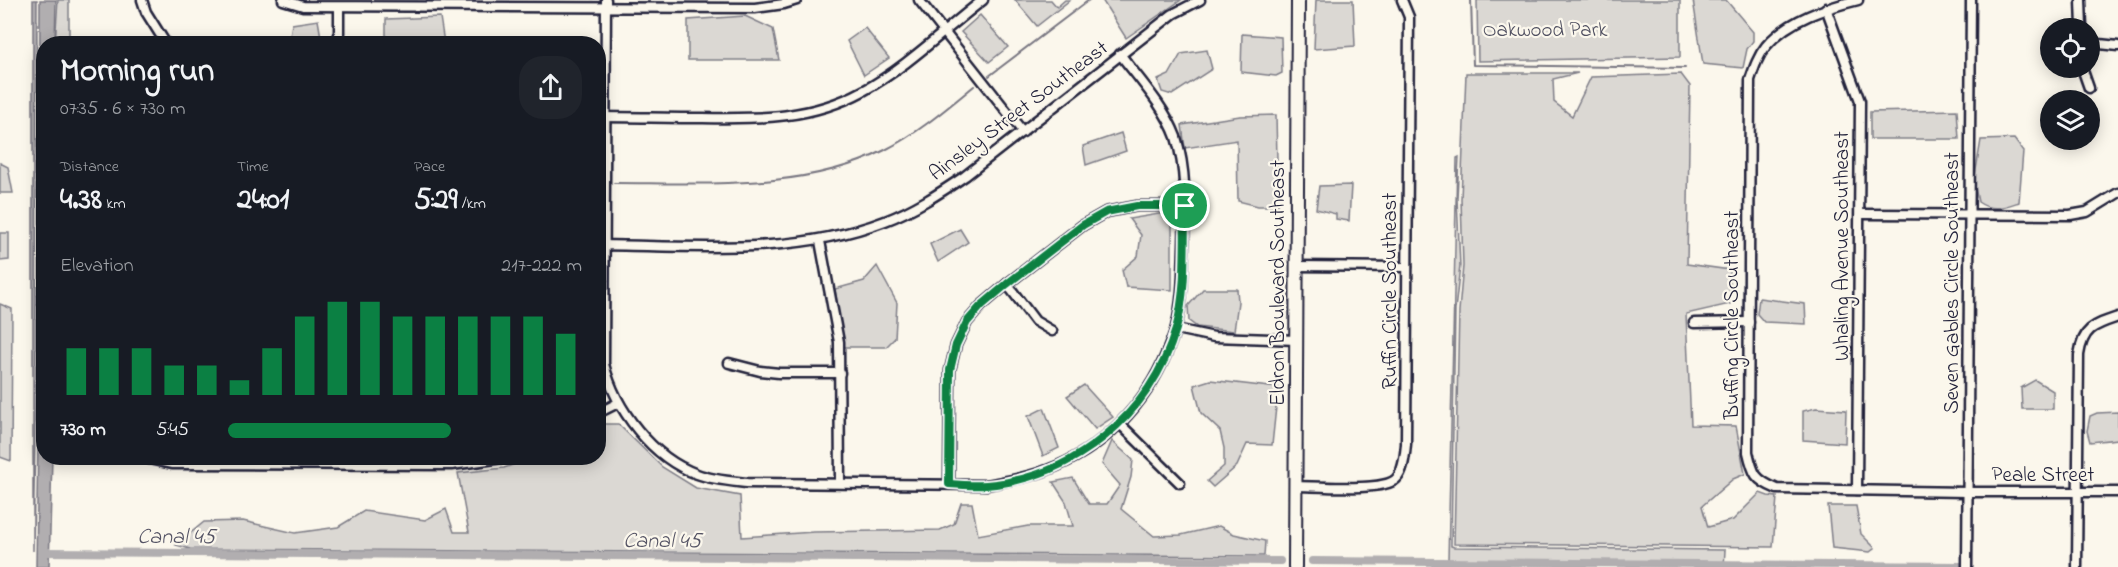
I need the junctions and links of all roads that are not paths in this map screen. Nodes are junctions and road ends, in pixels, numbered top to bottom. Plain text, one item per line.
1 (142, 0) edge
2 (283, 0) edge
3 (797, 0) edge
4 (919, 0) edge
5 (983, 0) edge
6 (1200, 0) edge
7 (1298, 0) edge
8 (1402, 0) edge
9 (1858, 0) edge
10 (1971, 0) edge
11 (2081, 0) edge
12 (496, 4) edge
13 (606, 4) edge
14 (716, 4) edge
15 (339, 7) junction
16 (1826, 8) junction
17 (2082, 18) edge
18 (944, 30) junction
19 (161, 36) edge
20 (339, 36) edge
21 (605, 36) edge
22 (2100, 44) edge
23 (2118, 46) edge
24 (1120, 54) junction
25 (2085, 78) edge
26 (2088, 88) dead end
27 (606, 117) edge
28 (1023, 132) junction
29 (2118, 193) edge
30 (1185, 206) junction
31 (1860, 213) junction
32 (1969, 214) junction
33 (820, 241) junction
34 (606, 245) edge
35 (1296, 266) junction
36 (1407, 267) junction
37 (1007, 284) junction
38 (2118, 317) edge
39 (1749, 322) junction
40 (1694, 323) dead end
41 (1176, 329) junction
42 (1052, 332) dead end
43 (1297, 340) junction
44 (729, 363) dead end
45 (840, 373) junction
46 (606, 374) edge
47 (618, 404) junction
48 (606, 409) edge
49 (1120, 424) junction
50 (840, 483) junction
51 (1180, 483) dead end
52 (949, 484) junction
53 (1295, 486) junction
54 (1857, 490) junction
55 (1967, 492) junction
56 (2078, 492) junction
57 (2118, 492) edge
58 (1295, 567) edge
59 (1967, 567) edge
60 (2077, 567) edge

1 - 19 street
2 - 15 street
3 - 14 street
4 - 18 street
5 - 18 street
6 - 24 street, Ainsley Street Southeast
7 - 35 street, Eldron Boulevard Southeast
8 - 36 street, Ruffin Circle Southeast
9 - 16 street, Buffing Circle Southeast
10 - 32 street, Seven Gables Circle Southeast
11 - 17 street
12 - 13 street
12 - 15 street
13 - 14 street
13 - 21 street
15 - 20 street
16 - 31 street, Whaling Avenue Southeast
16 - 39 street, Buffing Circle Southeast
18 - 27 street
18 - 28 street
22 - 23 street
24 - 28 street, Ainsley Street Southeast
24 - 30 street
25 - 26 street
28 - 33 street, Ainsley Street Southeast
29 - 32 street
30 - 37 street
30 - 41 street
31 - 32 street
31 - 54 street, Whaling Avenue Southeast
32 - 55 street, Seven Gables Circle Southeast
33 - 34 street, Ainsley Street Southeast
33 - 45 street
35 - 36 street
35 - 43 street, Eldron Boulevard Southeast
36 - 53 street, Ruffin Circle Southeast
37 - 42 street
37 - 52 street
38 - 56 street
39 - 40 street
39 - 54 street, Buffing Circle Southeast
41 - 43 street
41 - 49 street
43 - 53 street, Eldron Boulevard Southeast
44 - 45 street
45 - 50 street
46 - 47 street
47 - 48 street
47 - 50 street
49 - 51 street
49 - 52 street
50 - 52 street
53 - 58 street, Eldron Boulevard Southeast
54 - 55 street, Buffing Circle Southeast
55 - 56 street, Peale Street
55 - 59 street, Seven Gables Circle Southeast
56 - 57 street, Peale Street
56 - 60 street

